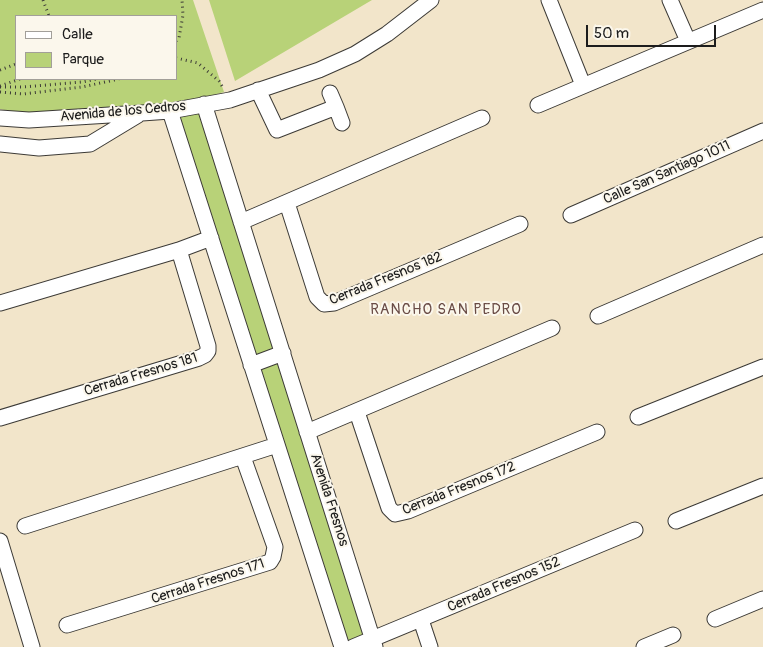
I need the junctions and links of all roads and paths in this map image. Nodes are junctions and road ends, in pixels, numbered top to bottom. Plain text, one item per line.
1 (43, 0) edge
2 (182, 0) edge
3 (431, 0) edge
4 (549, 0) edge
5 (670, 0) edge
6 (763, 10) edge
7 (49, 15) edge
8 (178, 39) edge
9 (688, 40) junction
10 (178, 58) edge
11 (15, 64) edge
12 (0, 70) edge
13 (17, 80) edge
14 (92, 80) edge
15 (114, 80) edge
16 (584, 85) junction
17 (0, 86) edge
18 (258, 90) junction
19 (0, 92) edge
20 (330, 92) dead end
21 (230, 100) junction
22 (204, 104) junction
23 (538, 105) dead end
24 (336, 107) junction
25 (170, 111) junction
26 (142, 113) junction
27 (0, 118) edge
28 (482, 118) dead end
29 (342, 122) dead end
30 (763, 131) edge
31 (0, 144) edge
32 (287, 203) junction
33 (570, 215) dead end
34 (241, 222) junction
35 (520, 224) dead end
36 (211, 238) junction
37 (763, 245) edge
38 (179, 250) junction
39 (0, 302) edge
40 (598, 316) dead end
41 (552, 328) dead end
42 (283, 353) junction
43 (251, 365) junction
44 (763, 366) edge
45 (357, 412) junction
46 (638, 417) dead end
47 (0, 418) edge
48 (307, 432) junction
49 (597, 432) dead end
50 (277, 445) junction
51 (243, 457) junction
52 (763, 486) edge
53 (676, 521) dead end
54 (25, 526) dead end
55 (635, 530) dead end
56 (0, 541) edge
57 (763, 599) edge
58 (715, 619) dead end
59 (420, 620) junction
60 (67, 626) dead end
61 (673, 635) dead end
62 (374, 643) edge
63 (32, 647) edge
64 (342, 647) edge
65 (353, 647) edge
66 (430, 647) edge
67 (644, 647) edge

1 - 7 path
2 - 8 path
3 - 18 street, Avenida de los Cedros
4 - 16 street
5 - 9 street
6 - 9 street
9 - 16 street
10 - 21 path
11 - 12 path
13 - 17 path
14 - 17 path
15 - 19 path
16 - 23 street
18 - 21 street, Avenida de los Cedros
18 - 24 street
20 - 24 street
21 - 22 street, Avenida de los Cedros
22 - 25 street, Avenida de los Cedros
22 - 34 street, Avenida Fresnos
24 - 29 street
25 - 26 street, Avenida de los Cedros
25 - 36 street
26 - 27 street, Avenida de los Cedros
26 - 31 street
28 - 32 street
30 - 33 street, Calle San Santiago 1011
32 - 34 street
32 - 35 street, Cerrada Fresnos 182
34 - 42 street, Avenida Fresnos
36 - 38 street
36 - 43 street
37 - 40 street
38 - 39 street
38 - 47 street, Cerrada Fresnos 181
41 - 45 street
42 - 43 street
42 - 48 street, Avenida Fresnos
43 - 50 street
44 - 46 street
45 - 48 street
45 - 49 street, Cerrada Fresnos 172
48 - 62 street, Avenida Fresnos
50 - 51 street
50 - 64 street
51 - 54 street
51 - 60 street, Cerrada Fresnos 171
52 - 53 street
55 - 59 street, Cerrada Fresnos 152
56 - 63 street
57 - 58 street
59 - 62 street, Cerrada Fresnos 152
59 - 66 street
61 - 67 street
62 - 65 street, Cerrada Fresnos 152

